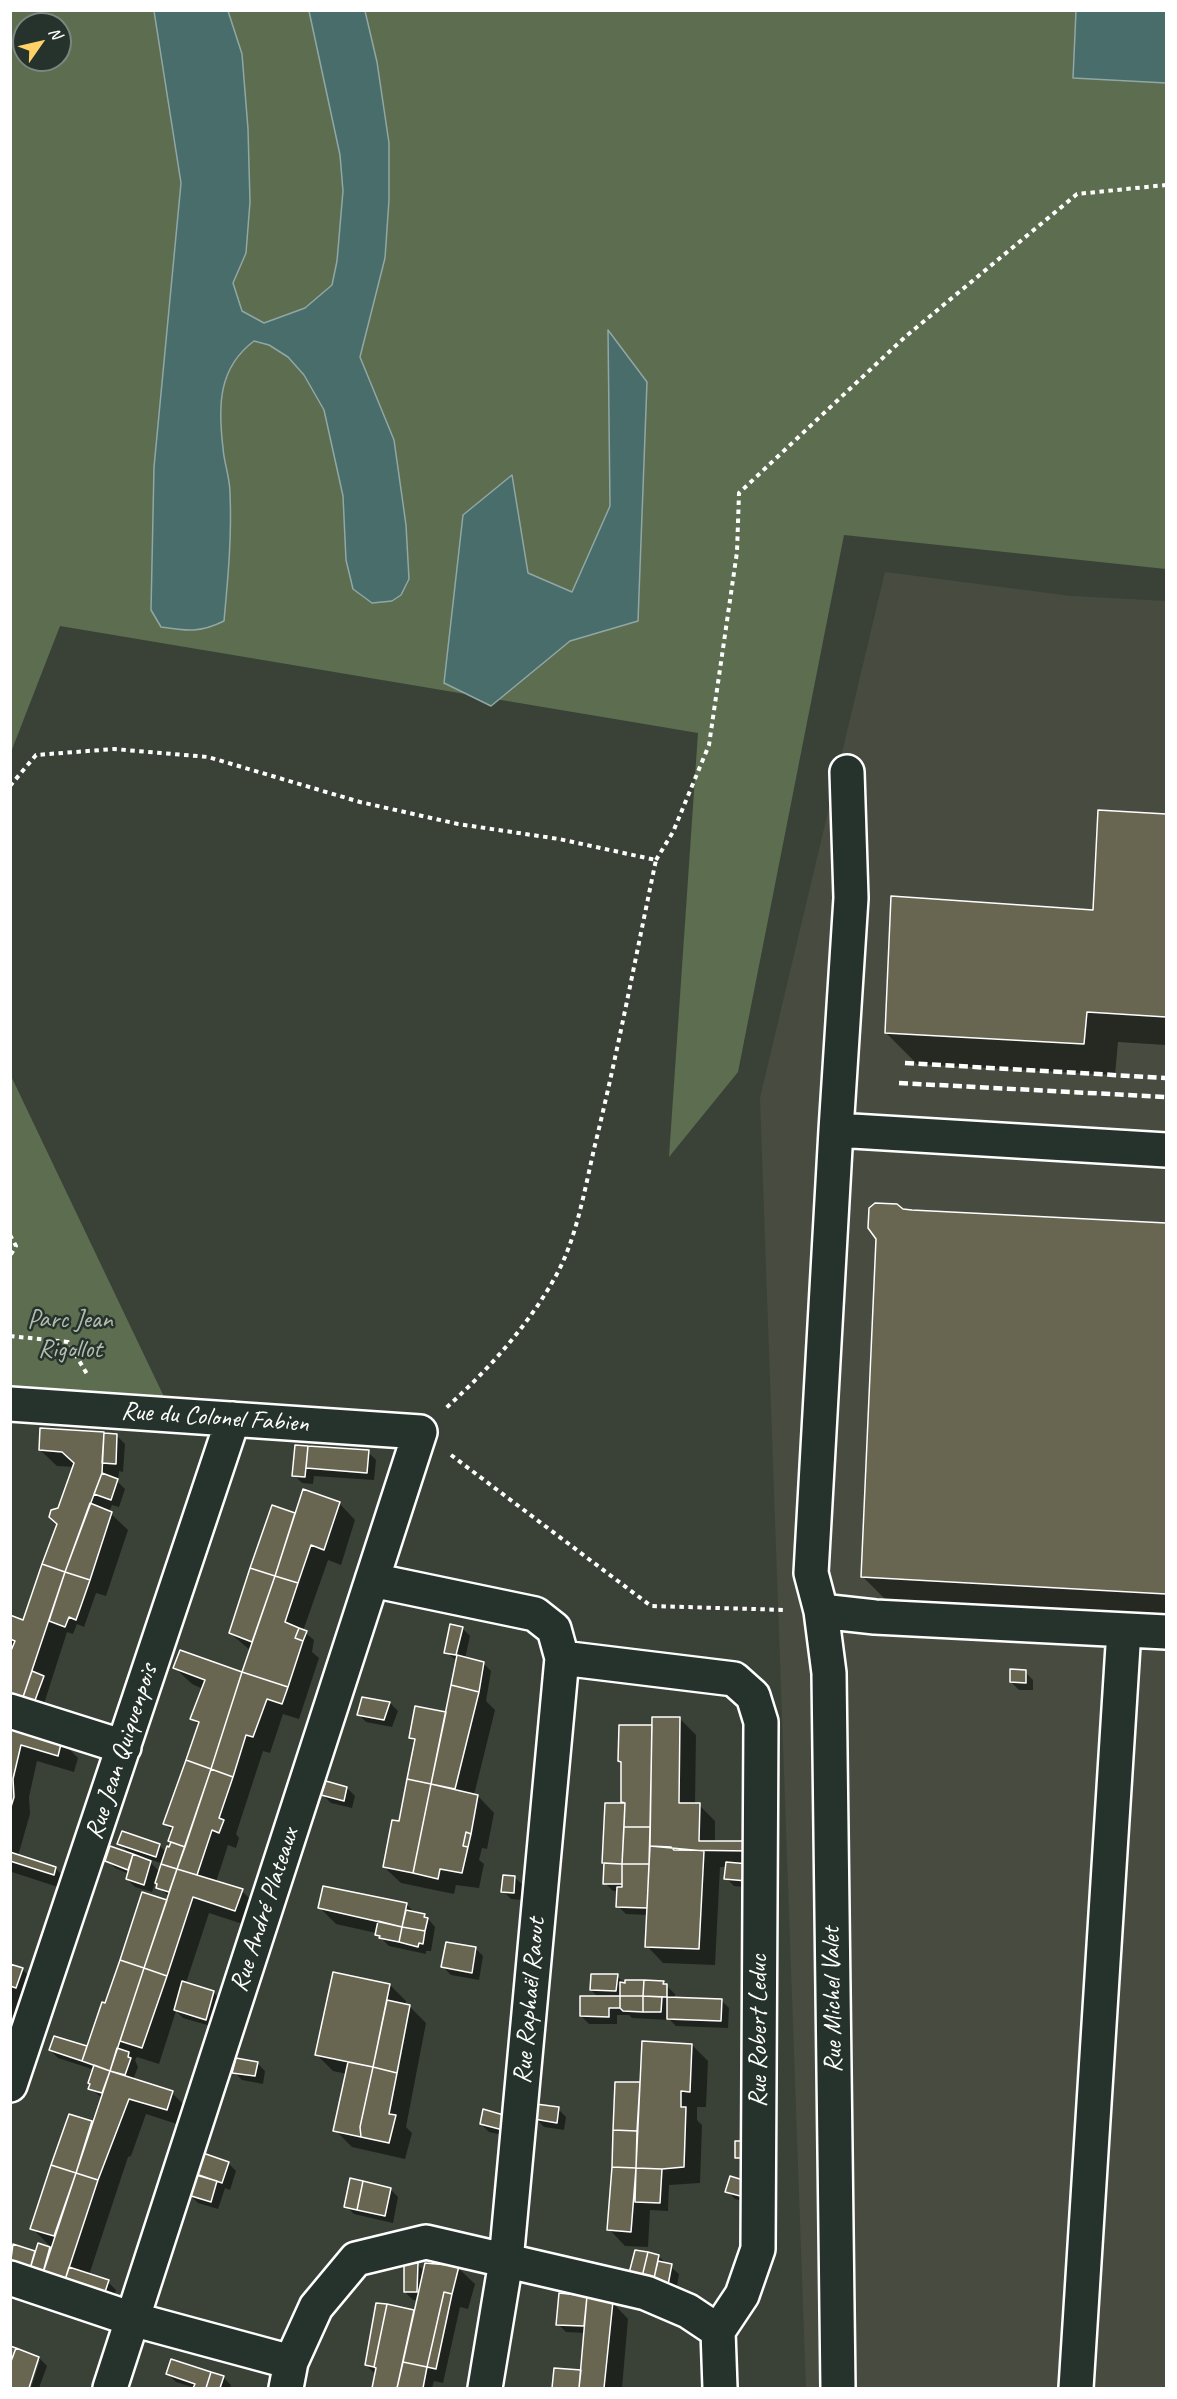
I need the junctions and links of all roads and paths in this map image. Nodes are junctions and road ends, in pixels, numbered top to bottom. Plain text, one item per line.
1 (1167, 185) edge
2 (847, 772) dead end
3 (10, 786) edge
4 (656, 860) junction
5 (836, 1130) junction
6 (1167, 1150) edge
7 (10, 1235) edge
8 (10, 1256) edge
9 (10, 1336) edge
10 (12, 1408) edge
11 (108, 1411) junction
12 (233, 1419) junction
13 (420, 1432) junction
14 (372, 1580) junction
15 (821, 1611) junction
16 (1124, 1630) junction
17 (1167, 1632) edge
18 (562, 1658) junction
19 (10, 1711) edge
20 (124, 1747) junction
21 (10, 2085) edge
22 (506, 2262) junction
23 (10, 2278) edge
24 (132, 2319) junction
25 (718, 2331) junction
26 (289, 2375) edge
27 (110, 2388) edge
28 (485, 2388) edge
29 (720, 2388) edge
30 (838, 2388) edge
31 (1076, 2388) edge

1 - 4 path
2 - 5 street, Rue Michel Valet
3 - 4 path
4 - 13 path
5 - 6 street
5 - 15 street, Rue Michel Valet
7 - 8 path
9 - 11 path
10 - 11 street, Rue du Colonel Fabien
11 - 12 street, Rue du Colonel Fabien
12 - 13 street, Rue du Colonel Fabien
12 - 20 street, Rue Jean Quiquenpois
13 - 14 street, Rue André Plateaux
13 - 15 path
14 - 18 street, Rue Raphaël Raout
14 - 24 street, Rue André Plateaux
15 - 16 street
15 - 30 street, Rue Michel Valet
16 - 17 street
16 - 31 street
18 - 22 street, Rue Raphaël Raout
18 - 25 street, Rue Robert Leduc
19 - 20 street
20 - 21 street, Rue Jean Quiquenpois
22 - 25 street
22 - 26 street
22 - 28 street, Rue Raphaël Raout
23 - 24 street
24 - 26 street
24 - 27 street, Rue André Plateaux
25 - 29 street

